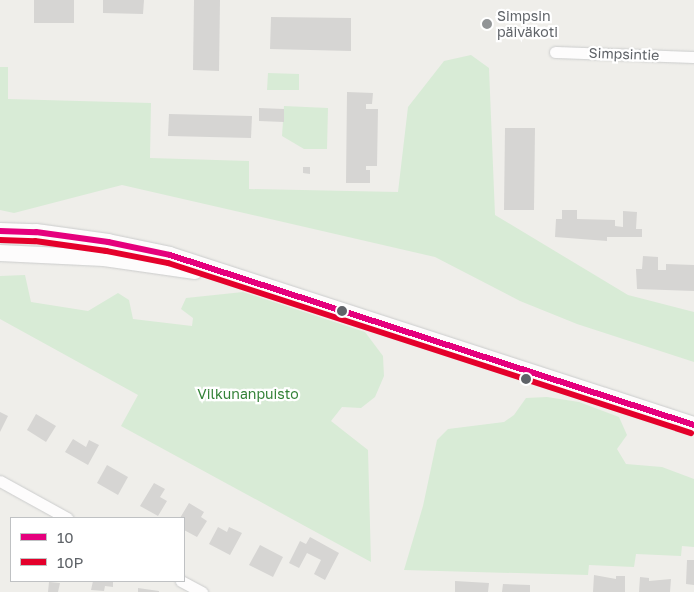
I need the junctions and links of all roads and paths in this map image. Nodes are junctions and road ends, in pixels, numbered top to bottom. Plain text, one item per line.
1 (555, 52) dead end
2 (694, 57) edge
3 (0, 232) edge
4 (0, 253) edge
5 (234, 277) junction
6 (694, 425) edge
7 (0, 482) edge
8 (65, 517) edge
9 (183, 582) edge
10 (202, 592) edge

1 - 2 street, Simpsintie
3 - 5 main road
4 - 5 main road
5 - 6 main road
7 - 8 street
9 - 10 street

